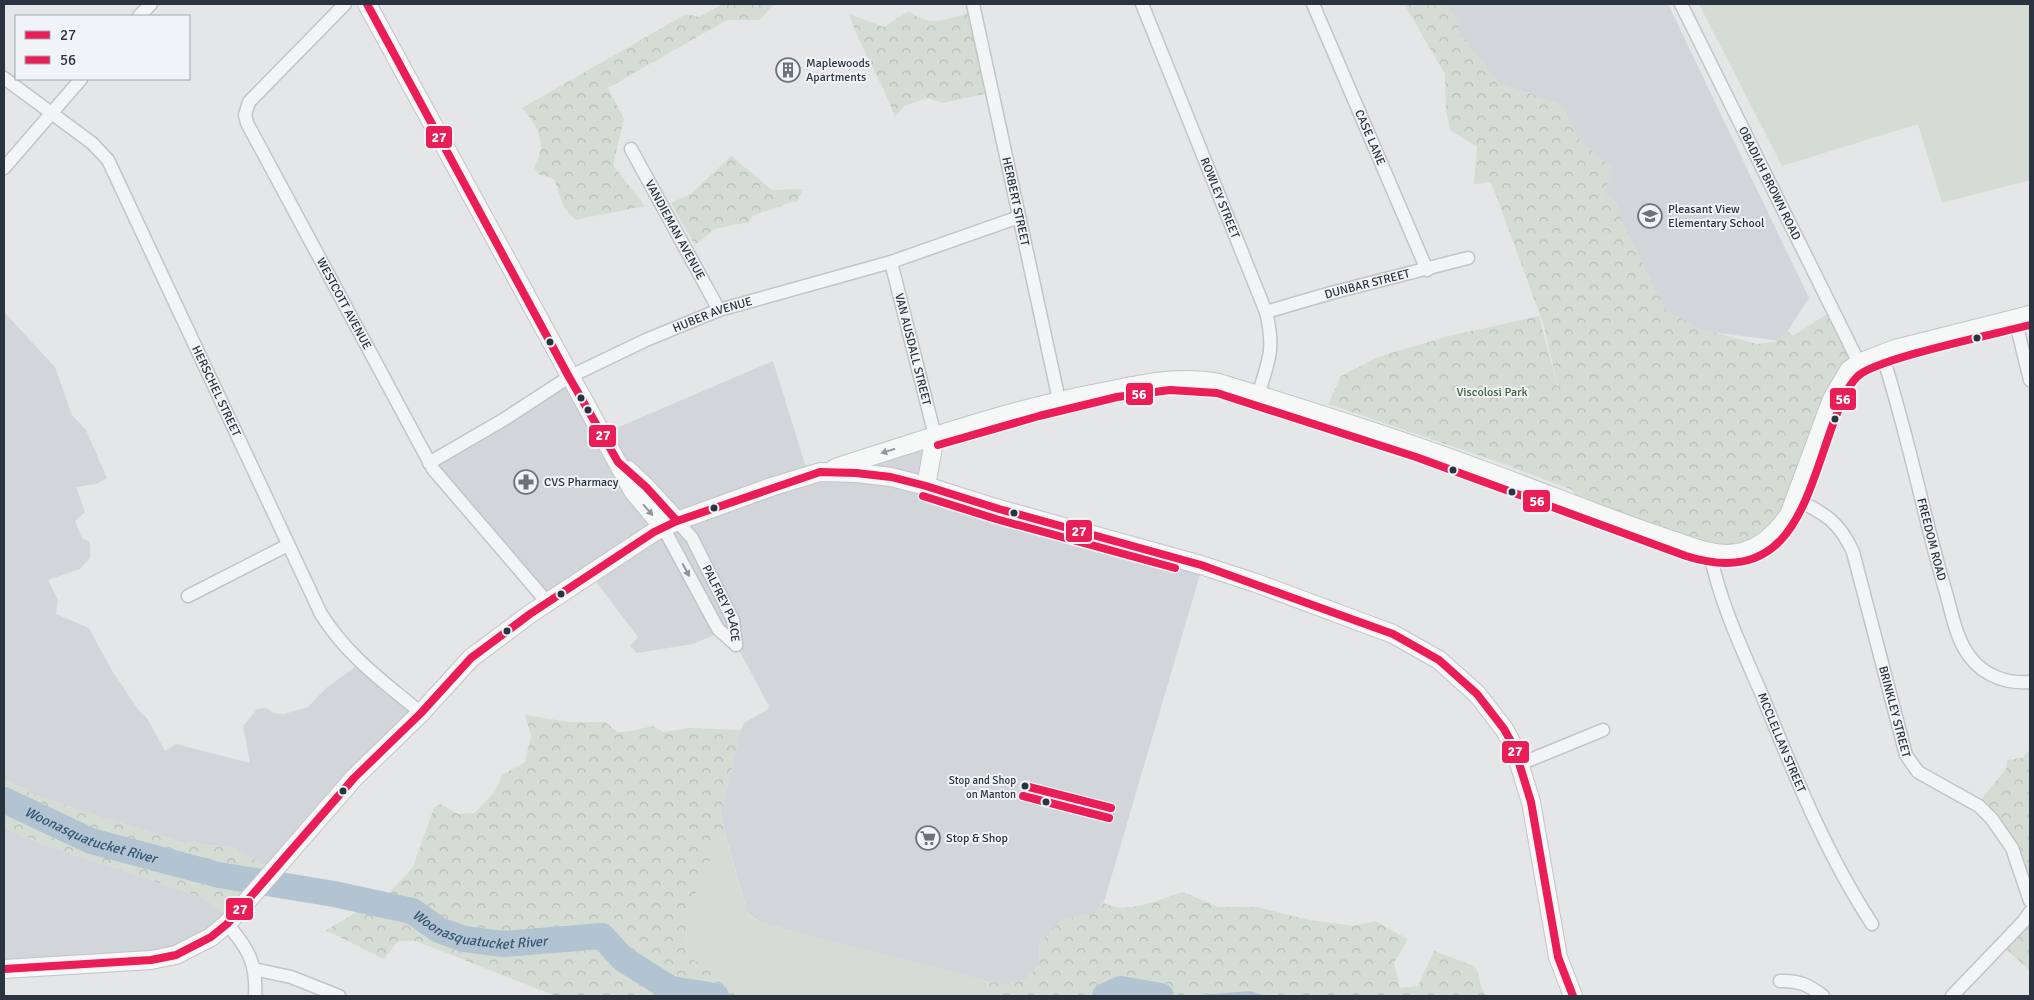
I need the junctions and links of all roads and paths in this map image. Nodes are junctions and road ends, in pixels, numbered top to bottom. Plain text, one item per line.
1 (151, 4) edge
2 (345, 4) edge
3 (367, 4) edge
4 (383, 4) edge
5 (973, 4) edge
6 (1142, 4) edge
7 (1314, 4) edge
8 (1682, 4) edge
9 (140, 15) edge
10 (395, 54) junction
11 (4, 78) edge
12 (80, 80) edge
13 (51, 112) junction
14 (631, 149) dead end
15 (4, 168) edge
16 (1019, 217) junction
17 (1468, 258) dead end
18 (891, 262) junction
19 (1427, 270) junction
20 (719, 310) junction
21 (1266, 312) junction
22 (2022, 317) edge
23 (1882, 354) junction
24 (1859, 363) junction
25 (569, 377) junction
26 (2030, 380) edge
27 (1258, 395) junction
28 (1059, 400) junction
29 (935, 436) junction
30 (429, 462) junction
31 (820, 472) junction
32 (926, 486) junction
33 (1796, 499) junction
34 (670, 524) junction
35 (288, 545) junction
36 (1710, 552) junction
37 (188, 596) dead end
38 (547, 602) junction
39 (2030, 682) edge
40 (421, 712) junction
41 (1603, 730) dead end
42 (1520, 764) junction
43 (2030, 901) edge
44 (2030, 912) edge
45 (232, 918) junction
46 (1872, 924) dead end
47 (4, 969) edge
48 (254, 969) junction
49 (1780, 981) dead end
50 (255, 996) edge
51 (339, 996) edge
52 (1573, 996) edge
53 (1823, 996) edge
54 (1952, 996) edge

1 - 9 street
2 - 30 street, WESTCOTT AVENUE
3 - 10 main road
4 - 10 main road
5 - 16 street, HERBERT STREET
6 - 21 street, ROWLEY STREET
7 - 19 street, CASE LANE
8 - 24 street, OBADIAH BROWN ROAD
10 - 25 main road
11 - 13 street, HERSCHEL STREET
12 - 13 street
13 - 15 street
13 - 35 street, HERSCHEL STREET
14 - 20 street, VANDIEMAN AVENUE
16 - 18 street, HUBER AVENUE
16 - 28 street, HERBERT STREET
17 - 19 street, DUNBAR STREET
18 - 20 street, HUBER AVENUE
18 - 29 street, VAN AUSDALL STREET
19 - 21 street, DUNBAR STREET
20 - 25 street, HUBER AVENUE
21 - 27 street, ROWLEY STREET
22 - 23 main road
22 - 26 street
23 - 24 main road
23 - 39 street, FREEDOM ROAD
24 - 33 main road
25 - 30 street, HUBER AVENUE
25 - 34 main road
27 - 28 main road
27 - 36 main road
28 - 29 main road
29 -> 31 main road
29 - 32 main road
30 - 38 street, WESTCOTT AVENUE
31 - 32 main road
31 - 34 main road
32 - 42 main road
33 - 36 main road
33 - 43 street, BRINKLEY STREET
34 -> 34 street, PALFREY PLACE
34 - 38 main road
35 - 37 street
35 - 40 street, HERSCHEL STREET
36 - 46 street, MCCLELLAN STREET
38 - 40 main road
40 - 45 main road
41 - 42 street
42 - 52 main road
44 - 54 street
45 - 47 main road
45 - 48 street
48 - 50 street
48 - 51 street
49 - 53 street

